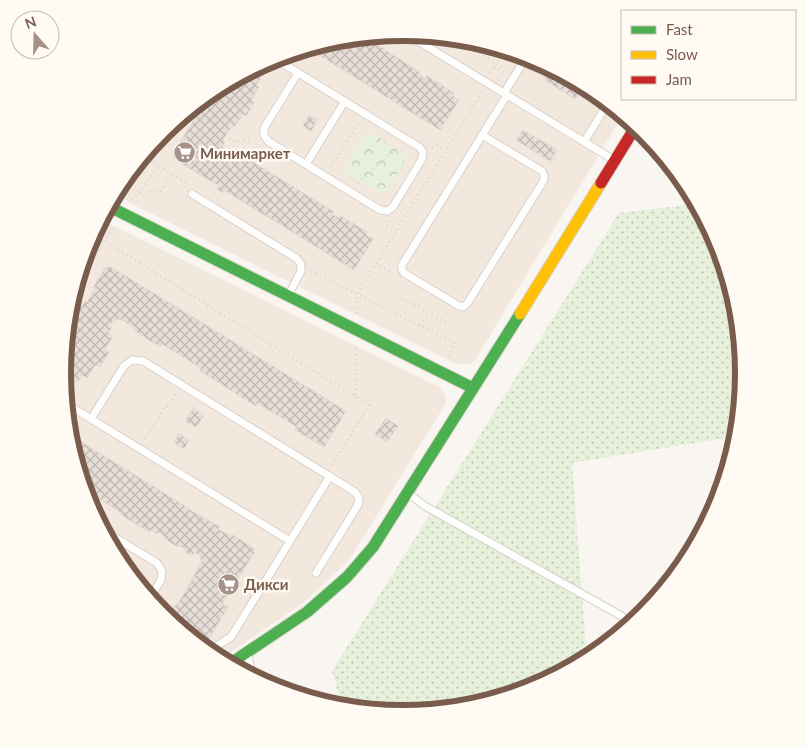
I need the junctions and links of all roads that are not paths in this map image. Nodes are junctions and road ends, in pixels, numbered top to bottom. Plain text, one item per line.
1 (420, 42) edge
2 (427, 42) edge
3 (425, 45) junction
4 (284, 64) edge
5 (523, 64) edge
6 (298, 73) junction
7 (506, 94) junction
8 (345, 101) junction
9 (604, 109) edge
10 (632, 133) edge
11 (482, 135) junction
12 (584, 142) junction
13 (615, 160) junction
14 (306, 164) junction
15 (192, 194) road end
16 (114, 209) edge
17 (288, 296) junction
18 (473, 388) junction
19 (73, 408) edge
20 (91, 419) junction
21 (328, 475) junction
22 (407, 493) junction
23 (113, 537) edge
24 (290, 541) junction
25 (316, 573) dead end
26 (153, 593) edge
27 (626, 619) edge
28 (214, 647) edge
29 (247, 652) junction
30 (235, 660) edge
31 (251, 668) edge

1 - 3 lane
2 - 3 lane
3 - 7 lane
4 - 6 lane
5 - 7 lane
6 - 8 lane
6 - 14 lane
7 - 11 lane
7 - 12 lane
8 - 14 lane
8 - 14 lane
9 - 12 lane
10 - 13 street
11 - 11 lane
12 - 13 lane
13 - 18 street
15 - 17 lane
16 - 17 street
17 - 18 street
18 - 22 street
19 - 20 lane
20 - 21 lane
20 - 24 lane
21 - 24 lane
21 - 25 lane
22 - 27 lane
22 - 29 street
23 - 26 lane
24 - 28 lane
29 - 30 street
29 - 31 lane

